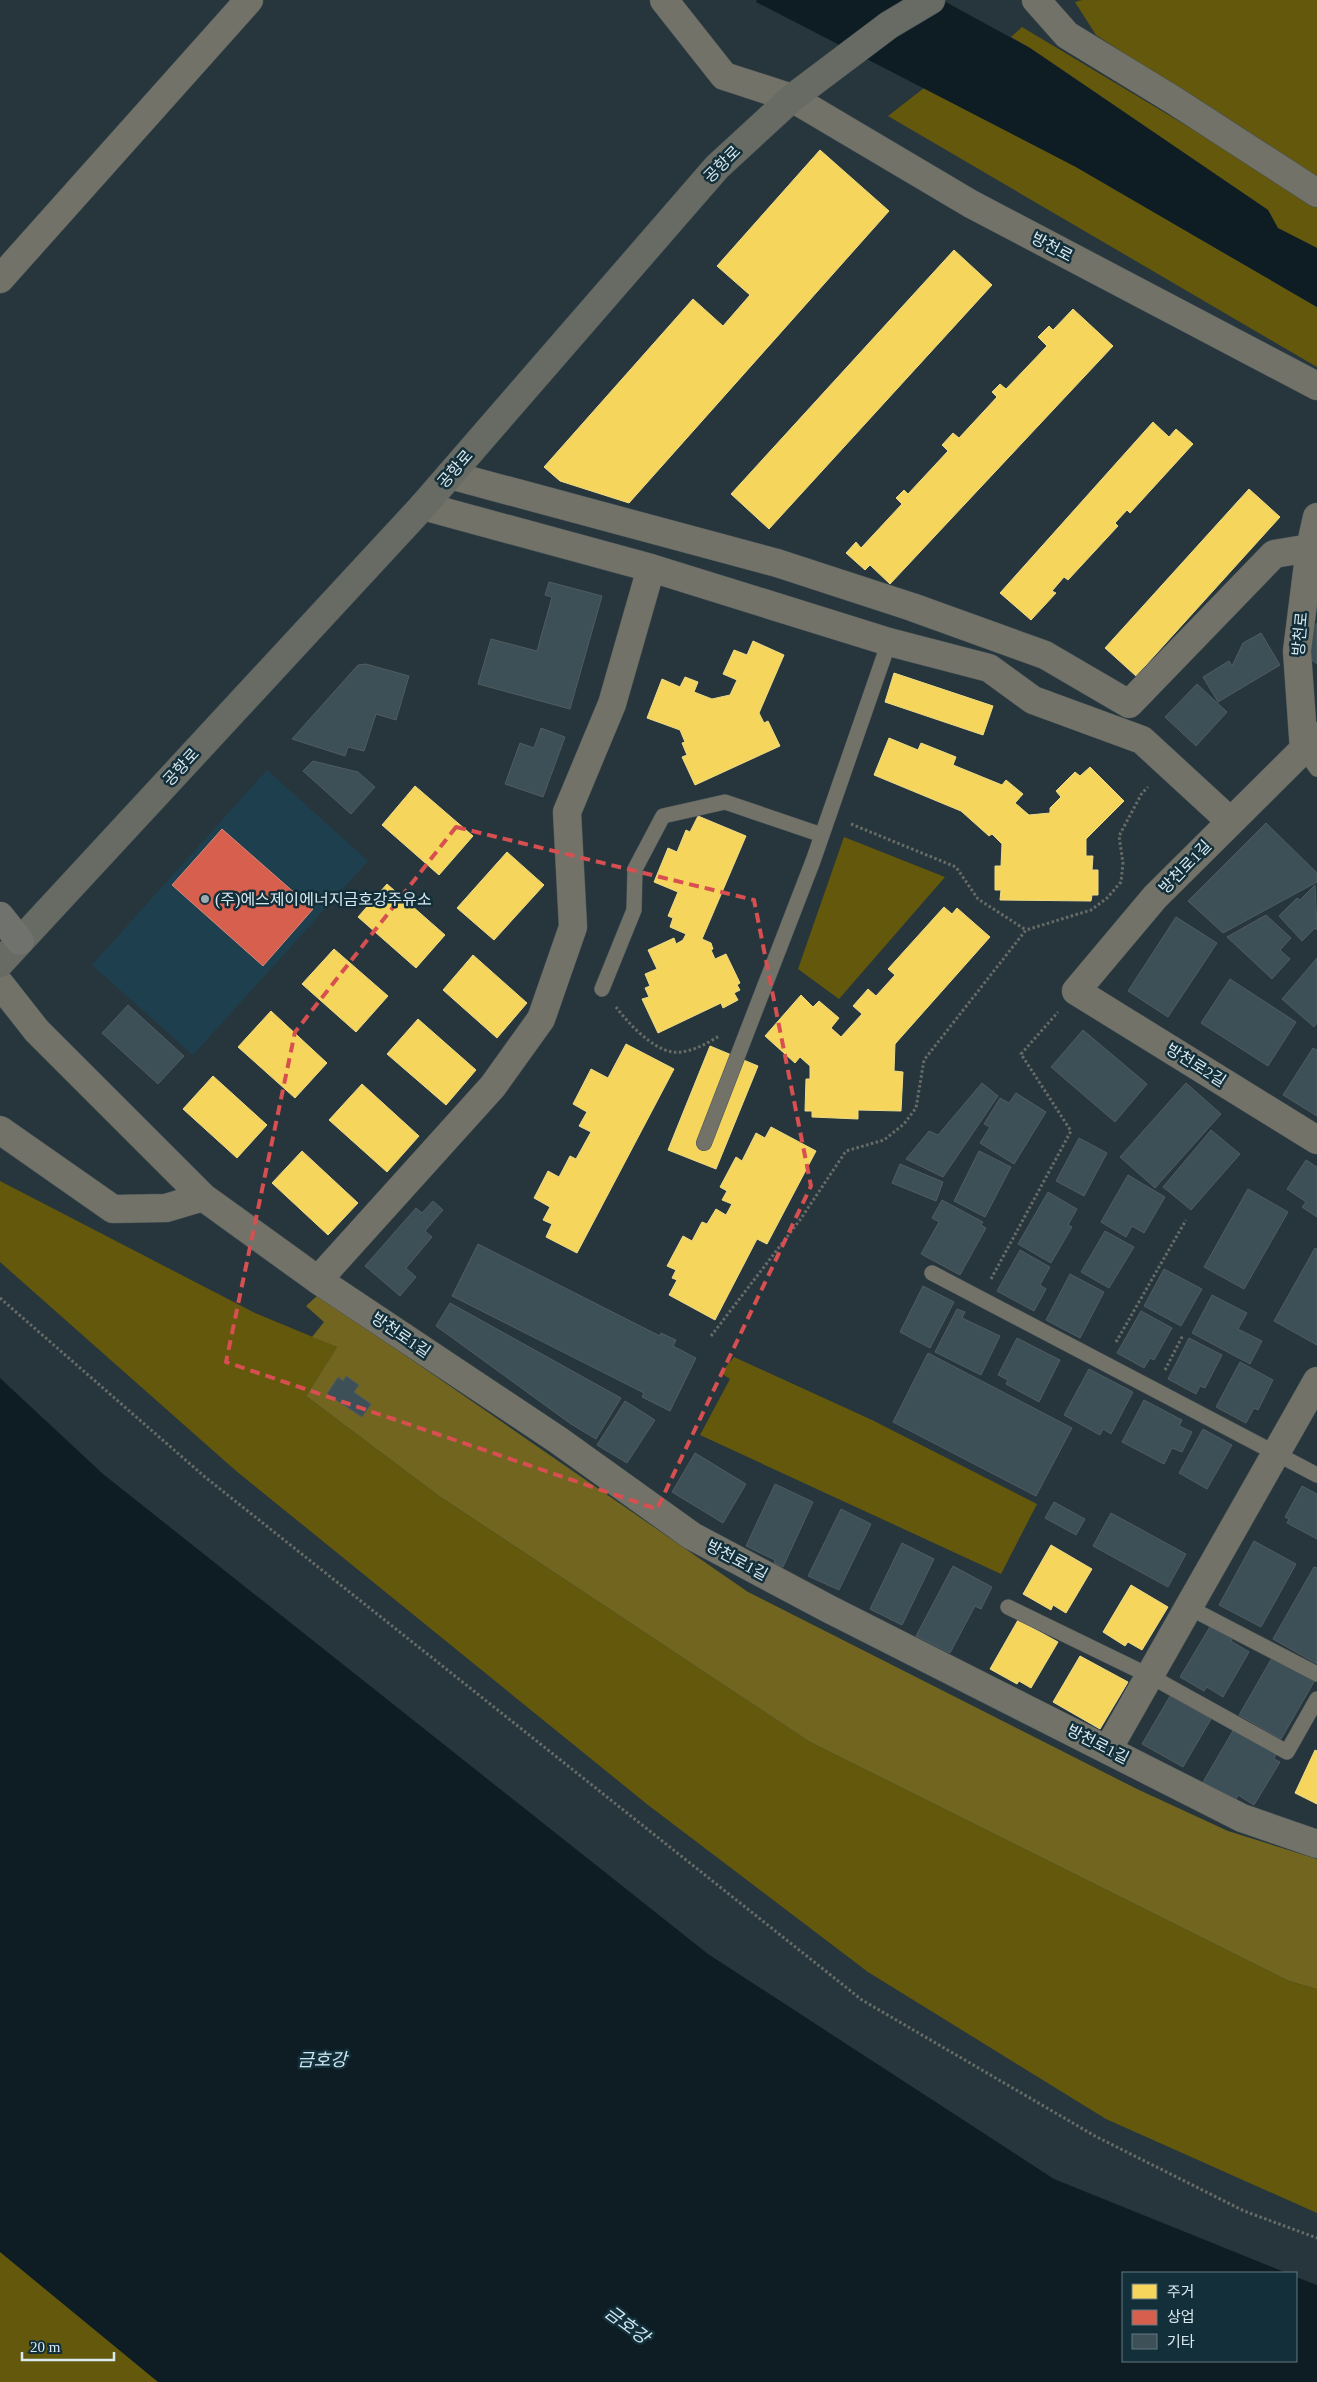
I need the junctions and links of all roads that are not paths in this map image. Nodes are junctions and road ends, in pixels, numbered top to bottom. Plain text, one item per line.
1 (249, 0) edge
2 (664, 0) edge
3 (931, 0) edge
4 (1036, 0) edge
5 (792, 98) junction
6 (1317, 193) edge
7 (0, 279) edge
8 (1317, 386) edge
9 (450, 475) junction
10 (423, 506) junction
11 (1317, 517) edge
12 (1310, 548) junction
13 (651, 568) junction
14 (889, 642) junction
15 (1313, 752) edge
16 (1230, 821) junction
17 (822, 835) junction
18 (0, 916) edge
19 (20, 940) junction
20 (0, 963) edge
21 (0, 984) edge
22 (602, 989) road end
23 (1076, 991) joint
24 (0, 1130) edge
25 (1317, 1140) edge
26 (704, 1143) dead end
27 (203, 1197) junction
28 (932, 1273) dead end
29 (318, 1280) junction
30 (1317, 1381) edge
31 (1275, 1452) junction
32 (1317, 1475) edge
33 (1008, 1607) dead end
34 (1188, 1607) junction
35 (1317, 1674) edge
36 (1150, 1676) junction
37 (1317, 1699) edge
38 (1108, 1748) junction
39 (1317, 1844) edge

1 - 7 street
2 - 5 street, 방천로
3 - 5 main road, 공항로
4 - 6 street
5 - 8 street, 방천로
5 - 9 main road, 공항로
9 - 10 main road, 공항로
9 - 12 street
10 - 13 street
10 - 19 main road, 공항로
11 - 12 street, 방천로
12 - 15 street, 방천로
13 - 14 street
13 - 29 street
14 - 16 street
14 - 17 lane
15 - 16 street, 방천로1길
16 - 23 street, 방천로1길
17 - 22 lane
17 - 26 lane
18 - 19 highway
19 - 20 main road, 공항로
21 - 27 street, 방천로1길
23 - 25 street, 방천로2길
24 - 27 street
27 - 29 street, 방천로1길
28 - 31 lane
29 - 38 street, 방천로1길
30 - 31 street
31 - 32 lane
31 - 34 street
33 - 36 lane
34 - 35 lane
34 - 36 street
36 - 37 lane
36 - 38 street
38 - 39 street, 방천로1길

